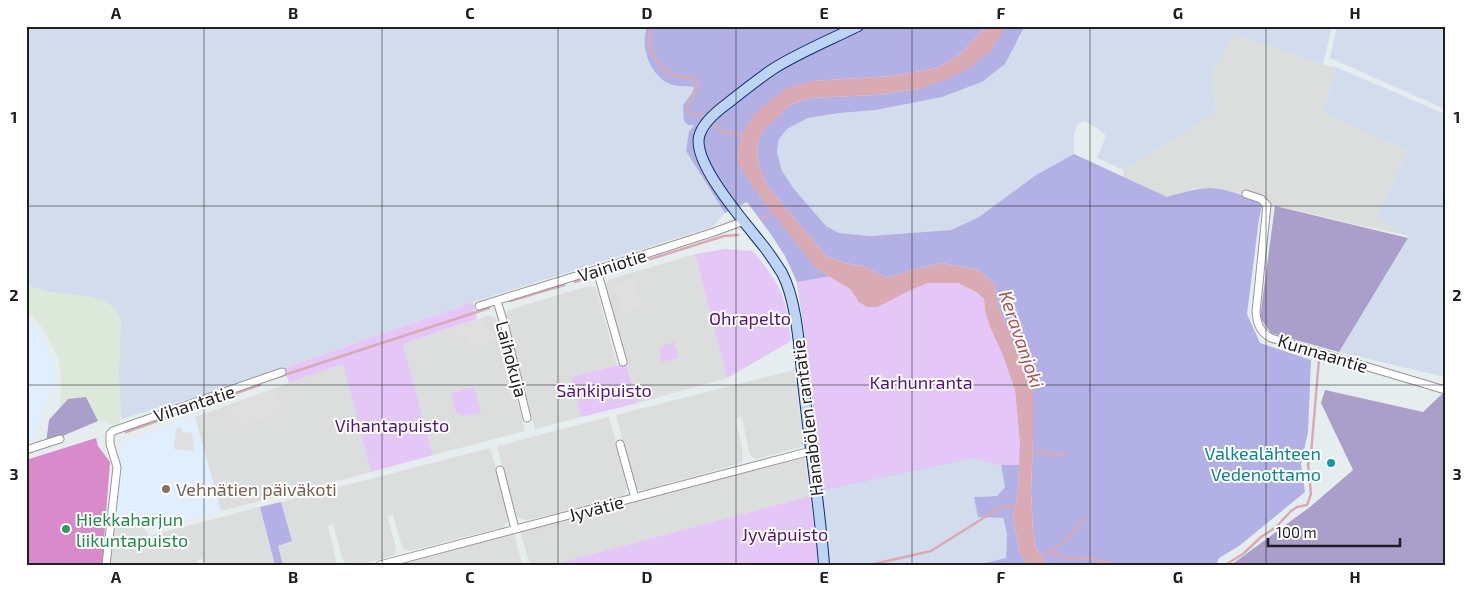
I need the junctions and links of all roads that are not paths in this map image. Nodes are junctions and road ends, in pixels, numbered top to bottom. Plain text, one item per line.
1 (858, 26) edge
2 (1246, 194) dead end
3 (744, 221) junction
4 (597, 270) junction
5 (497, 301) junction
6 (479, 306) dead end
7 (623, 362) dead end
8 (282, 372) dead end
9 (1445, 390) edge
10 (528, 418) dead end
11 (60, 439) dead end
12 (620, 444) dead end
13 (26, 450) edge
14 (811, 451) junction
15 (500, 470) dead end
16 (635, 498) junction
17 (515, 529) junction
18 (106, 565) edge
19 (380, 565) edge
20 (824, 565) edge

1 - 3 street, Hanabölen rantatie
2 - 9 street, Kunnaantie
3 - 4 street, Vainiotie
3 - 14 street, Hanabölen rantatie
4 - 5 street, Vainiotie
4 - 7 street
5 - 6 street, Vainiotie
5 - 10 street, Laihokuja
8 - 18 street, Vihantatie
11 - 13 street
12 - 16 street
14 - 16 street, Jyvätie
14 - 20 street, Hanabölen rantatie
15 - 17 street
16 - 17 street, Jyvätie
17 - 19 street, Jyvätie

